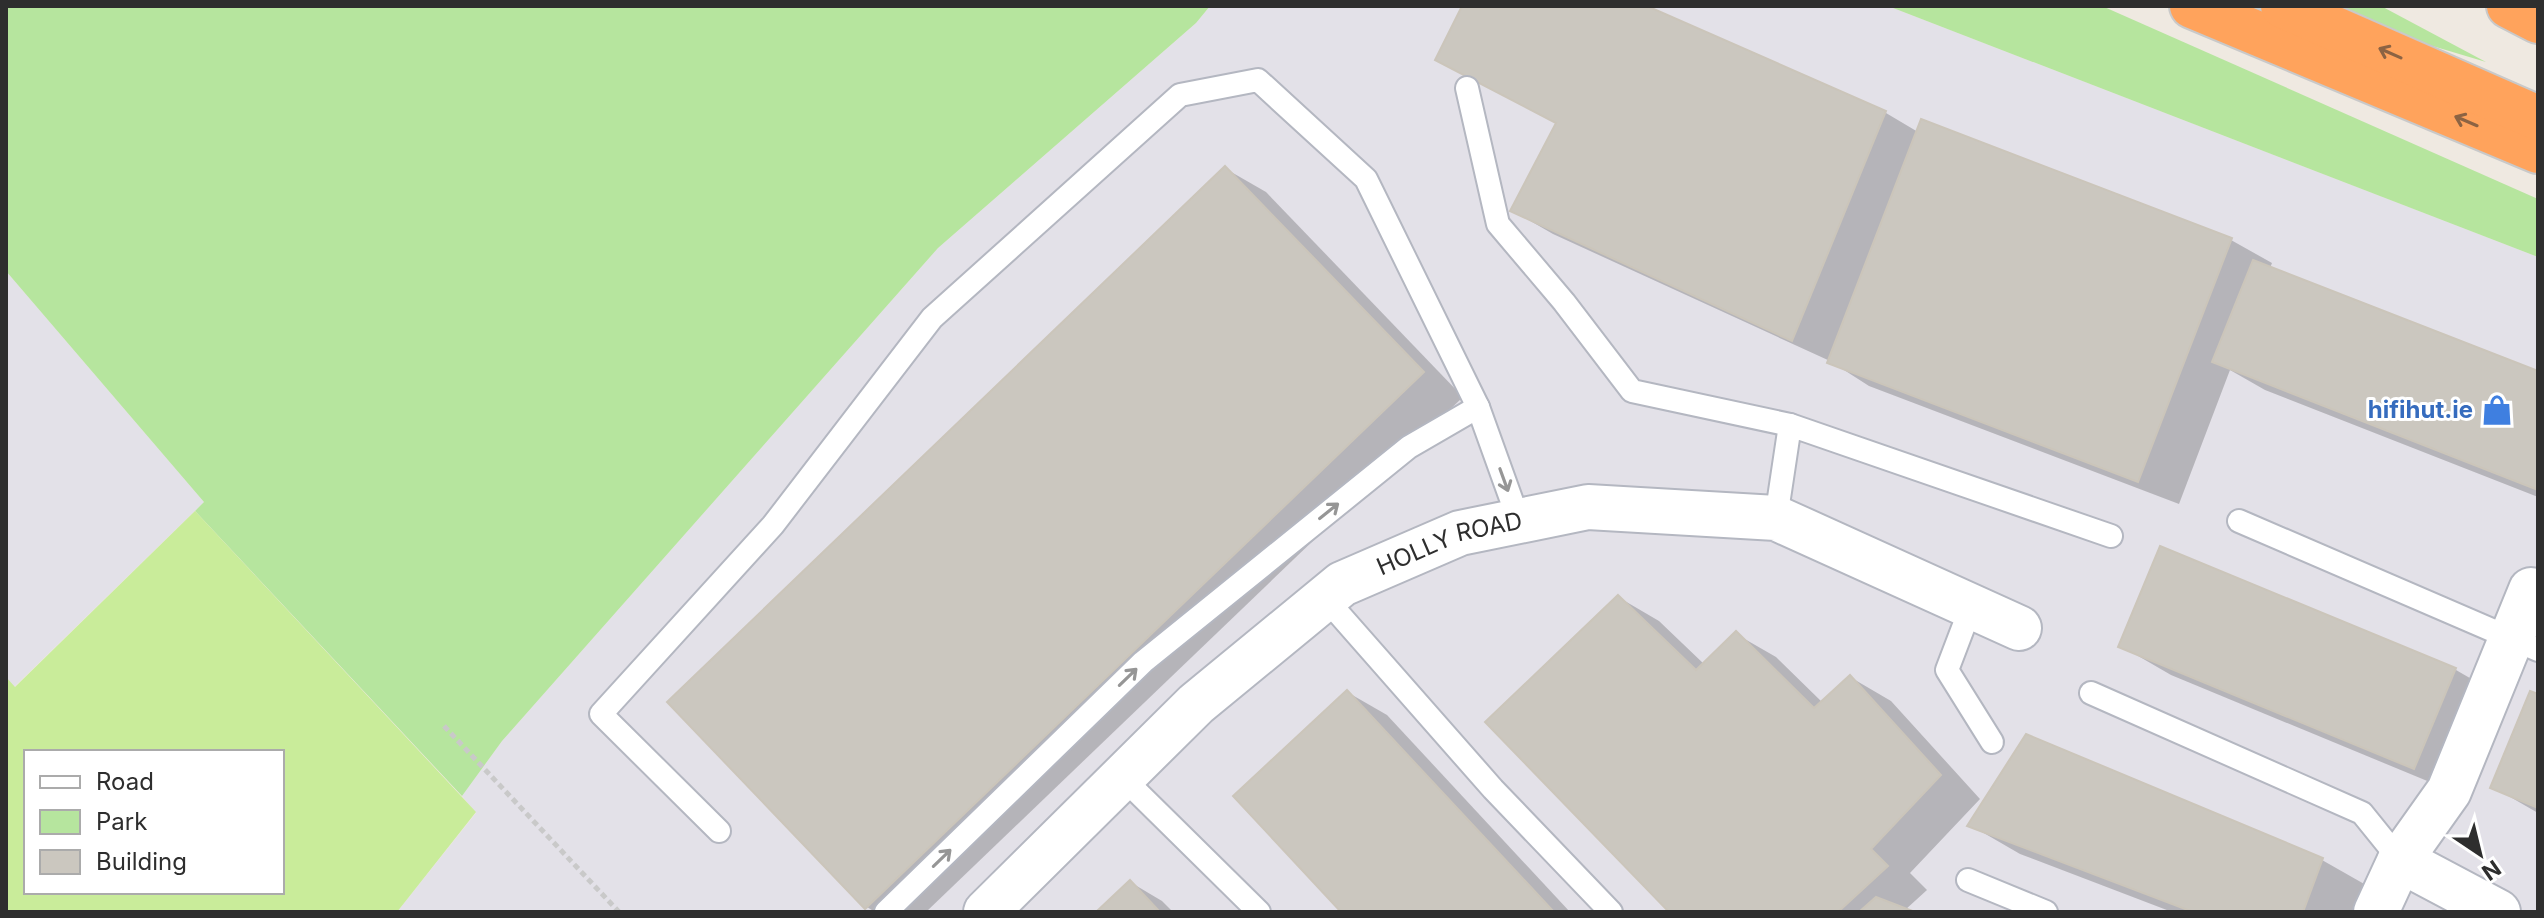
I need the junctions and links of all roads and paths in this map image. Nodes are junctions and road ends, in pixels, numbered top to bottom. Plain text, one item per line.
1 (2192, 6) edge
2 (2283, 6) edge
3 (2509, 6) edge
4 (2538, 21) edge
5 (1467, 88) dead end
6 (2538, 118) edge
7 (2538, 151) edge
8 (1478, 407) junction
9 (1790, 425) junction
10 (1776, 518) junction
11 (1519, 521) junction
12 (2239, 521) dead end
13 (2111, 536) dead end
14 (2531, 590) dead end
15 (1325, 598) junction
16 (1971, 607) junction
17 (2019, 628) dead end
18 (2525, 644) edge
19 (2091, 693) dead end
20 (444, 726) dead end
21 (1992, 742) dead end
22 (1122, 777) junction
23 (719, 831) dead end
24 (2400, 860) junction
25 (1968, 880) dead end
26 (619, 912) edge
27 (886, 912) edge
28 (986, 912) edge
29 (1259, 912) edge
30 (1611, 912) edge
31 (2046, 912) edge
32 (2376, 912) edge
33 (2498, 912) edge

7 -> 1 highway
6 -> 2 highway
3 - 4 highway
5 - 9 lane
8 -> 11 lane
8 - 23 lane
27 -> 8 lane
9 - 10 lane
9 - 13 lane
10 - 11 street, HOLLY ROAD
10 - 16 street, HOLLY ROAD
11 - 15 street, HOLLY ROAD
12 - 18 lane
14 - 18 street
15 - 22 street, HOLLY ROAD
15 - 30 lane
16 - 17 street, HOLLY ROAD
16 - 21 lane
18 - 24 street
19 - 24 lane
20 - 26 path
22 - 28 street, HOLLY ROAD
22 - 29 lane
24 - 32 street
24 - 33 street
25 - 31 lane

